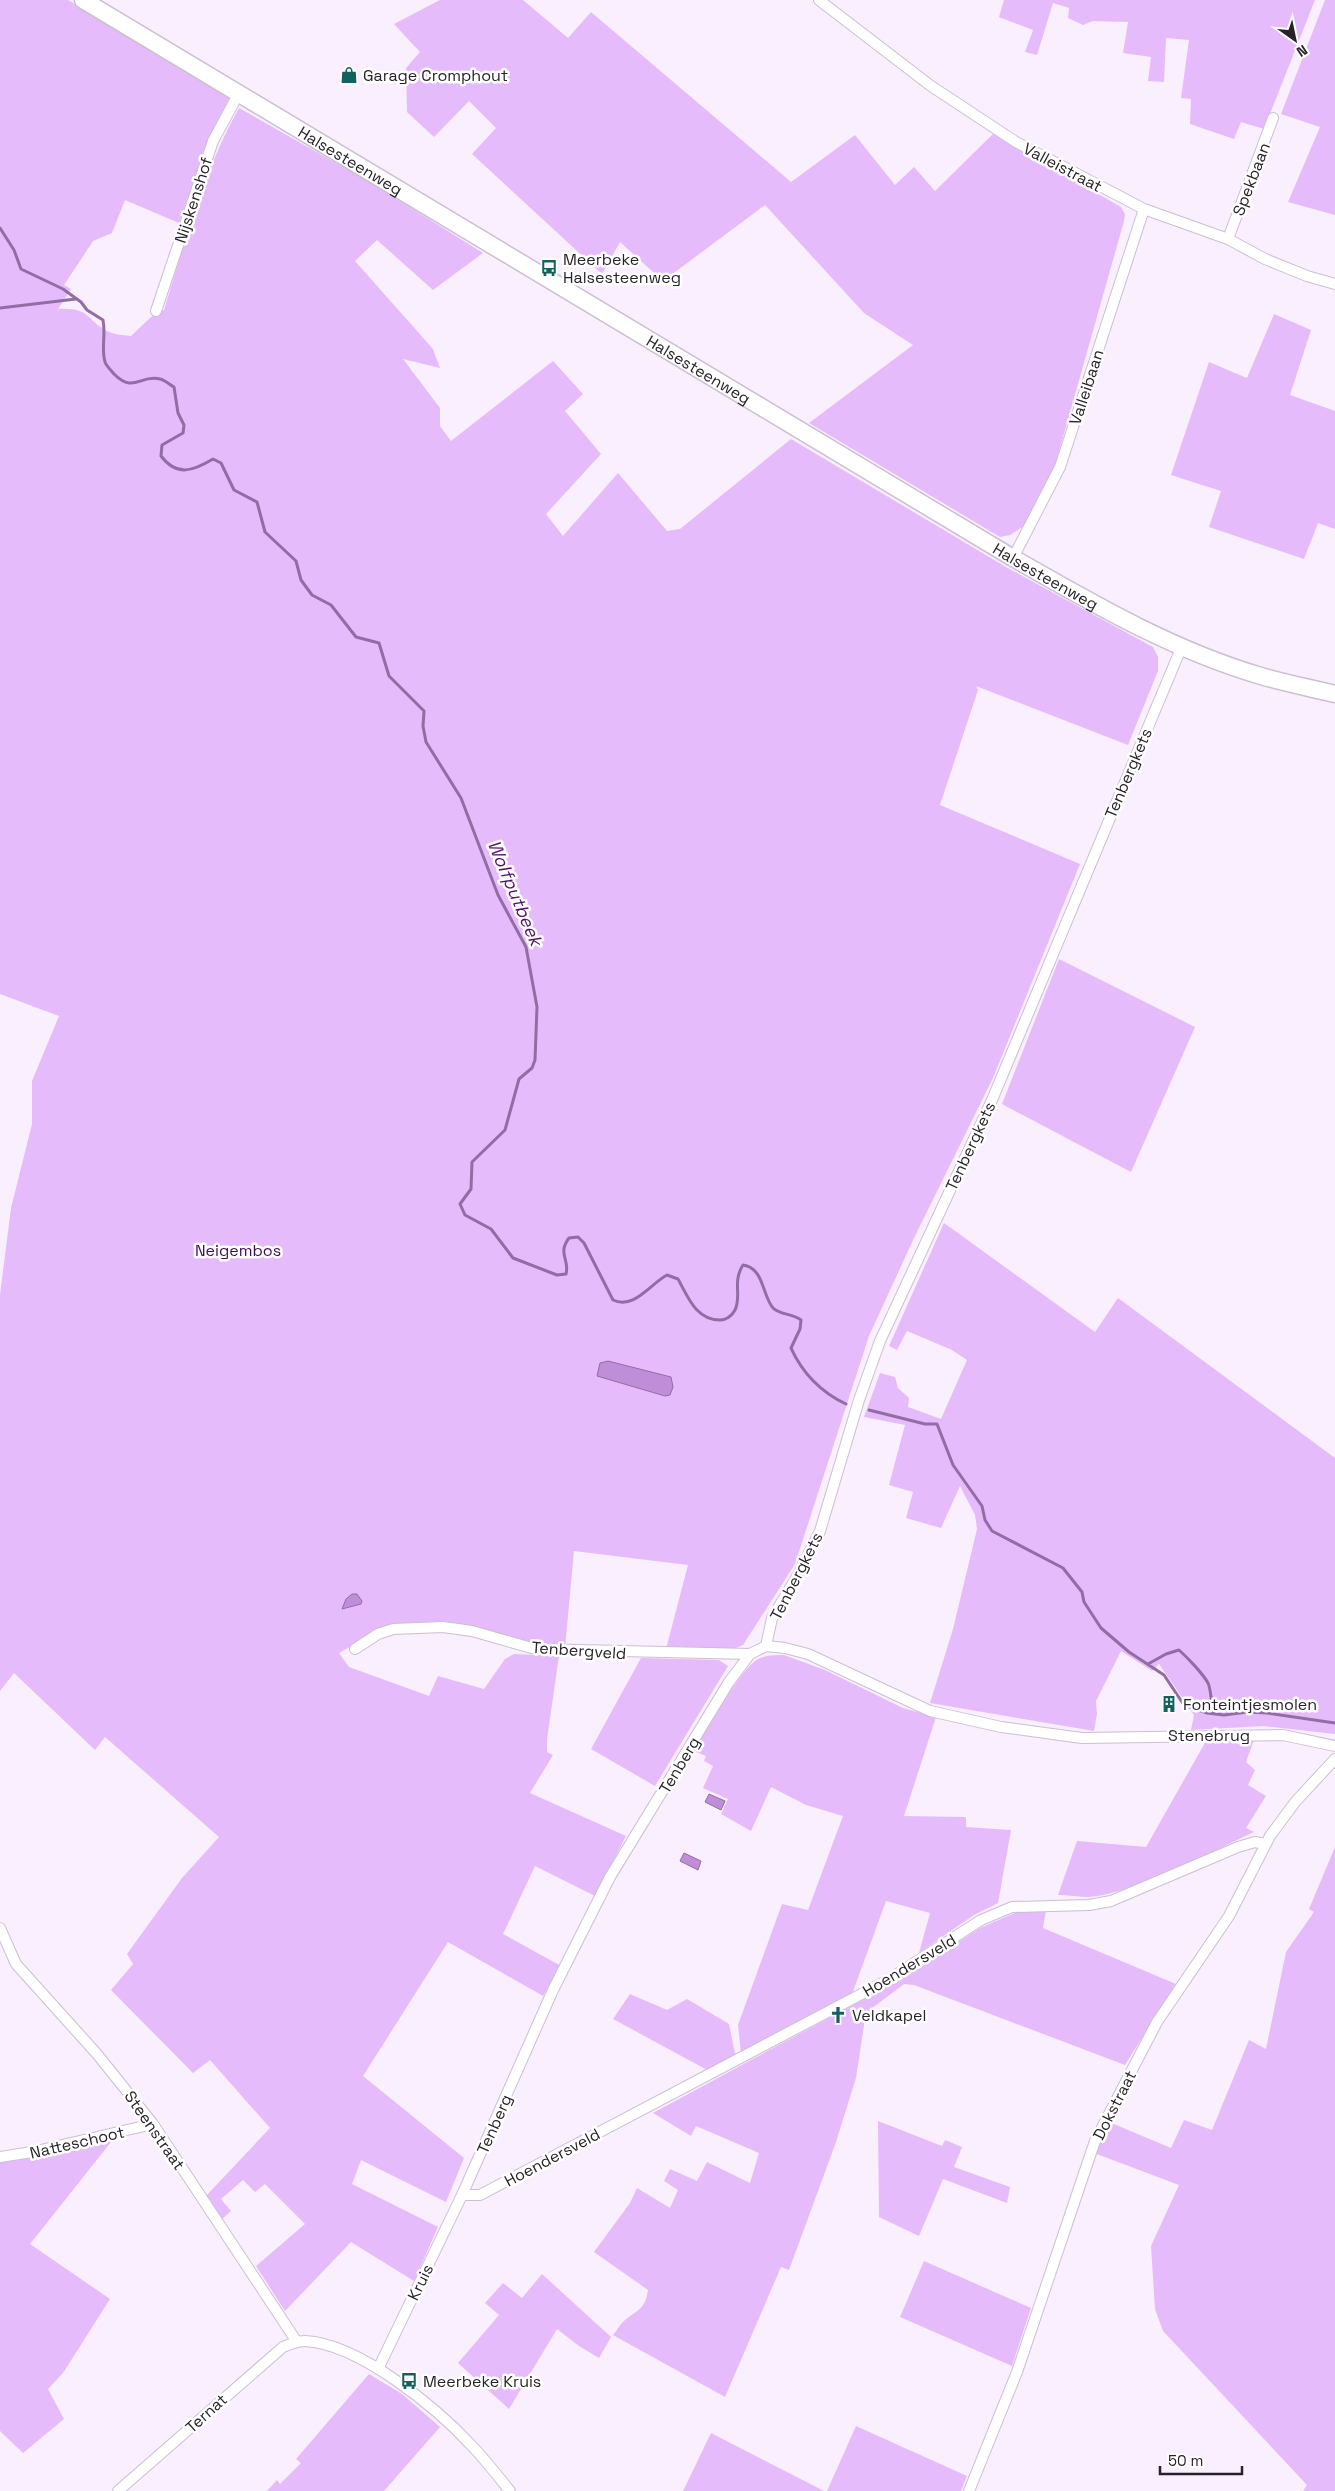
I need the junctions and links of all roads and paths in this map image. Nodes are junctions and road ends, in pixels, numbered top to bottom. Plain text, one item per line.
1 (83, 0) edge
2 (819, 0) edge
3 (239, 93) junction
4 (1273, 118) dead end
5 (1144, 209) junction
6 (1228, 239) junction
7 (1335, 284) edge
8 (156, 311) dead end
9 (1013, 558) junction
10 (1182, 646) junction
11 (1335, 694) edge
12 (766, 1646) junction
13 (355, 1649) dead end
14 (750, 1654) junction
15 (1335, 1746) edge
16 (1335, 1759) edge
17 (1265, 1844) junction
18 (0, 1928) edge
19 (153, 2124) junction
20 (0, 2157) edge
21 (462, 2195) junction
22 (297, 2342) junction
23 (378, 2369) junction
24 (118, 2491) edge
25 (510, 2491) edge
26 (968, 2491) edge

1 - 3 main road, Halsesteenweg
2 - 5 street, Valleistraat
3 - 8 street, Nijskenshof
3 - 9 main road, Halsesteenweg
4 - 6 street, Spekbaan
5 - 6 street, Valleistraat
5 - 9 street, Valleibaan
6 - 7 street, Valleistraat
9 - 10 main road, Halsesteenweg
10 - 11 main road, Halsesteenweg
10 - 12 street, Tenbergkets
12 - 14 street, Tenberg
12 - 15 street, Stenebrug
13 - 14 street, Tenbergveld
14 - 21 street, Tenberg
16 - 17 street, Dokstraat
17 - 21 street, Hoendersveld
17 - 26 street, Dokstraat
18 - 19 street, Steenstraat
19 - 20 street, Natteschoot
19 - 22 street, Steenstraat
21 - 23 street, Kruis
22 - 23 street
22 - 24 street, Ternat
23 - 25 street

